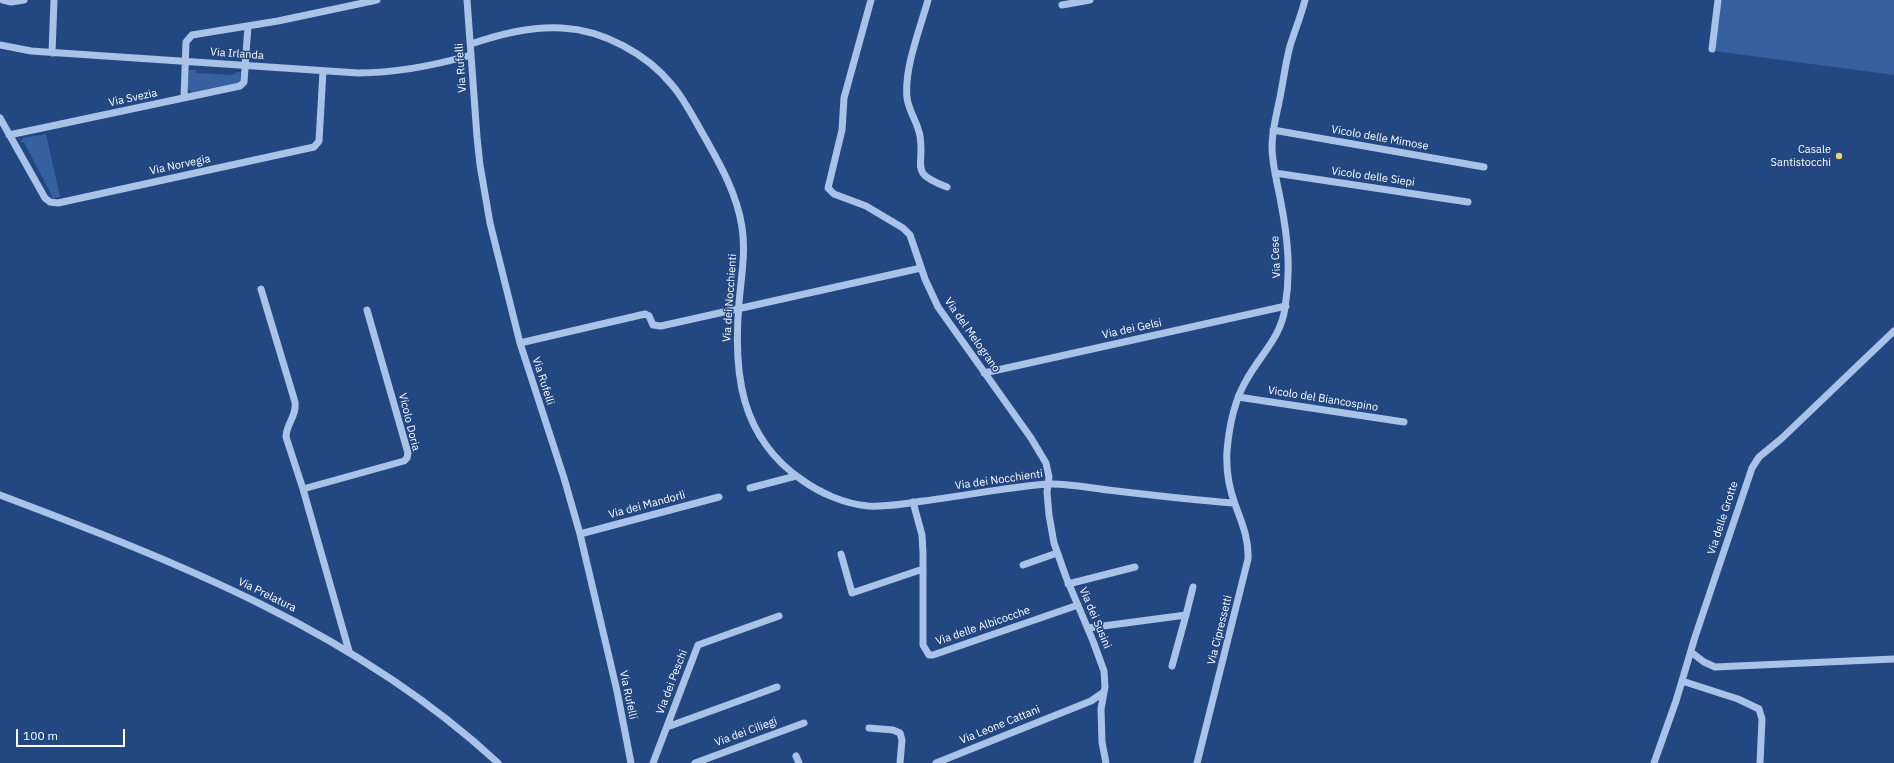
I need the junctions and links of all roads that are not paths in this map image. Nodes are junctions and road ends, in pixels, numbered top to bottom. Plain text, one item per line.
1 (3, 0) edge
2 (24, 0) edge
3 (54, 0) edge
4 (378, 0) edge
5 (467, 0) edge
6 (871, 0) edge
7 (928, 0) edge
8 (1090, 0) edge
9 (1305, 0) edge
10 (1718, 0) edge
11 (1062, 4) dead end
12 (248, 26) junction
13 (471, 44) junction
14 (0, 45) edge
15 (1712, 49) dead end
16 (52, 53) junction
17 (472, 55) junction
18 (186, 62) junction
19 (245, 66) junction
20 (323, 71) junction
21 (184, 98) junction
22 (0, 118) edge
23 (1273, 130) junction
24 (9, 135) junction
25 (1484, 167) dead end
26 (1275, 173) junction
27 (947, 187) dead end
28 (1468, 202) dead end
29 (921, 268) junction
30 (261, 290) dead end
31 (1286, 306) junction
32 (367, 310) dead end
33 (738, 310) junction
34 (1894, 331) edge
35 (520, 343) junction
36 (984, 373) junction
37 (1238, 397) junction
38 (1404, 422) dead end
39 (796, 476) junction
40 (1048, 484) junction
41 (750, 488) dead end
42 (303, 489) junction
43 (0, 495) edge
44 (720, 497) dead end
45 (913, 502) junction
46 (1234, 503) junction
47 (580, 534) junction
48 (1058, 553) junction
49 (841, 554) dead end
50 (1023, 565) dead end
51 (1135, 567) dead end
52 (923, 569) junction
53 (1068, 584) junction
54 (1194, 587) dead end
55 (1078, 604) junction
56 (779, 616) dead end
57 (1186, 616) junction
58 (1088, 628) junction
59 (349, 651) junction
60 (1690, 652) junction
61 (1894, 659) edge
62 (1172, 666) dead end
63 (1682, 681) junction
64 (777, 687) dead end
65 (1104, 692) junction
66 (1073, 707) junction
67 (1101, 707) junction
68 (804, 722) dead end
69 (667, 727) junction
70 (869, 728) dead end
71 (498, 763) edge
72 (631, 763) edge
73 (654, 763) edge
74 (695, 763) edge
75 (900, 763) edge
76 (936, 763) edge
77 (1106, 763) edge
78 (1197, 763) edge
79 (1654, 763) edge
80 (1760, 763) edge

1 - 2 street
3 - 16 street
4 - 12 street
5 - 13 street, Via Rufelli
6 - 29 street, Via del Melograno
7 - 27 street
8 - 11 street
9 - 23 street, Via Cese
10 - 15 street
12 - 18 street
12 - 19 street
13 - 17 street, Via Rufelli
13 - 33 street, Via dei Nocchienti
14 - 16 street, Via Irlanda
16 - 18 street, Via Irlanda
17 - 20 street, Via Irlanda
17 - 35 street, Via Rufelli
18 - 19 street, Via Irlanda
18 - 21 street
19 - 20 street, Via Irlanda
19 - 21 street, Via Svezia
20 - 24 street, Via Norvegia
21 - 24 street, Via Svezia
22 - 24 street, Via Norvegia
23 - 25 street, Vicolo delle Mimose
23 - 26 street, Via Cese
26 - 28 street, Vicolo delle Siepi
26 - 31 street, Via Cese
29 - 33 street
29 - 36 street, Via del Melograno
30 - 42 street
31 - 36 street, Via dei Gelsi
31 - 37 street, Via Cese
32 - 42 street, Vicolo Doria
33 - 35 street
33 - 39 street, Via dei Nocchienti
34 - 60 street, Via delle Grotte
35 - 47 street, Via Rufelli
36 - 40 street, Via del Melograno
37 - 38 street, Vicolo del Biancospino
37 - 46 street, Via Cese
39 - 41 street
39 - 45 street, Via dei Nocchienti
40 - 45 street, Via dei Nocchienti
40 - 46 street, Via dei Nocchienti
40 - 48 street, Via dei Susini
42 - 59 street
43 - 59 street, Via Prelatura
44 - 47 street, Via dei Mandorli
45 - 52 street, Via delle Albicocche
46 - 78 street, Via Cipressetti
47 - 72 street, Via Rufelli
48 - 50 street
48 - 53 street, Via dei Susini
49 - 52 street
51 - 53 street
52 - 55 street, Via delle Albicocche
53 - 55 street, Via dei Susini
54 - 57 street
55 - 58 street, Via dei Susini
56 - 69 street, Via dei Peschi
57 - 58 street
57 - 62 street
58 - 65 street, Via dei Susini
59 - 71 street, Via Prelatura
60 - 61 street
60 - 63 street, Via delle Grotte
63 - 79 street, Via delle Grotte
63 - 80 street
64 - 69 street
65 - 66 street, Via Leone Cattani
65 - 67 street, Via dei Susini
66 - 67 street, Via Leone Cattani
66 - 76 street, Via Leone Cattani
67 - 77 street, Via dei Susini
68 - 74 street, Via dei Ciliegi
69 - 73 street, Via dei Peschi
70 - 75 street

